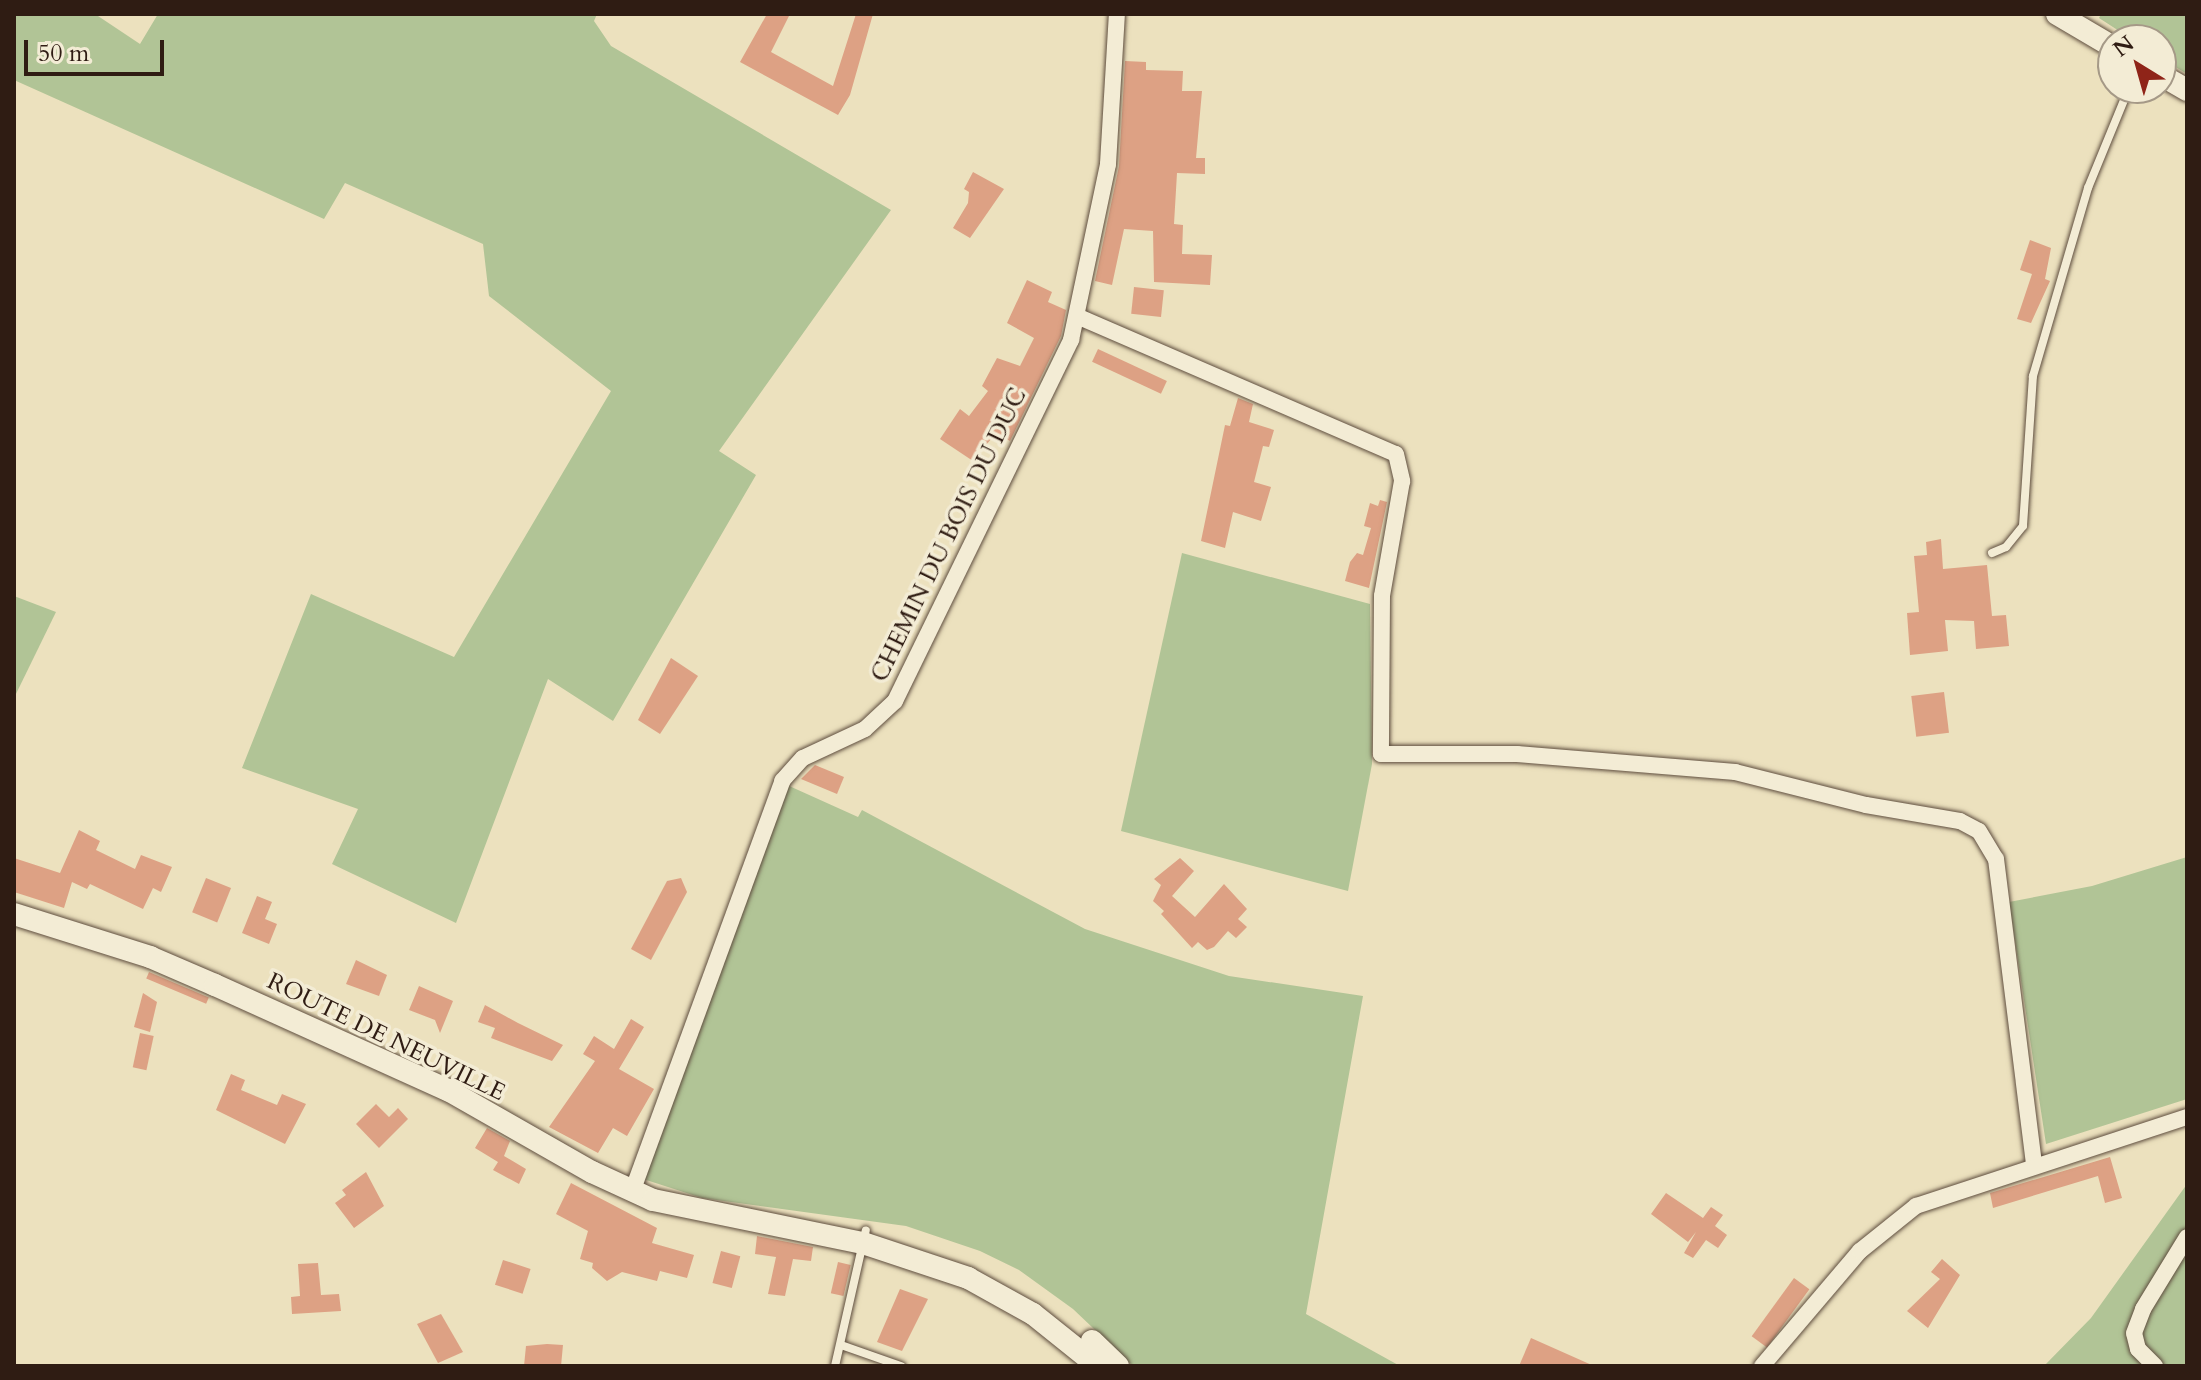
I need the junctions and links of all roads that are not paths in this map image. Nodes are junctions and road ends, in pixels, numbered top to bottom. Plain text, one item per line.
1 (1117, 14) edge
2 (2057, 14) edge
3 (2097, 38) edge
4 (2122, 104) edge
5 (1079, 317) junction
6 (1992, 553) dead end
7 (14, 914) edge
8 (2187, 1117) edge
9 (2034, 1164) junction
10 (632, 1192) junction
11 (864, 1237) junction
12 (2187, 1237) edge
13 (841, 1345) junction
14 (835, 1366) edge
15 (901, 1366) edge
16 (1098, 1366) edge
17 (1118, 1366) edge
18 (1762, 1366) edge
19 (2155, 1366) edge

1 - 5 street, CHEMIN DU BOIS DU DUC
2 - 3 main road
4 - 6 lane
5 - 9 street
5 - 10 street, CHEMIN DU BOIS DU DUC
7 - 10 main road, ROUTE DE NEUVILLE
8 - 9 street
9 - 18 street
10 - 11 main road, ROUTE DE NEUVILLE
11 - 13 lane
11 - 16 main road, ROUTE DE NEUVILLE
11 - 17 main road, ROUTE DE NEUVILLE
12 - 19 street
13 - 14 lane
13 - 15 lane

